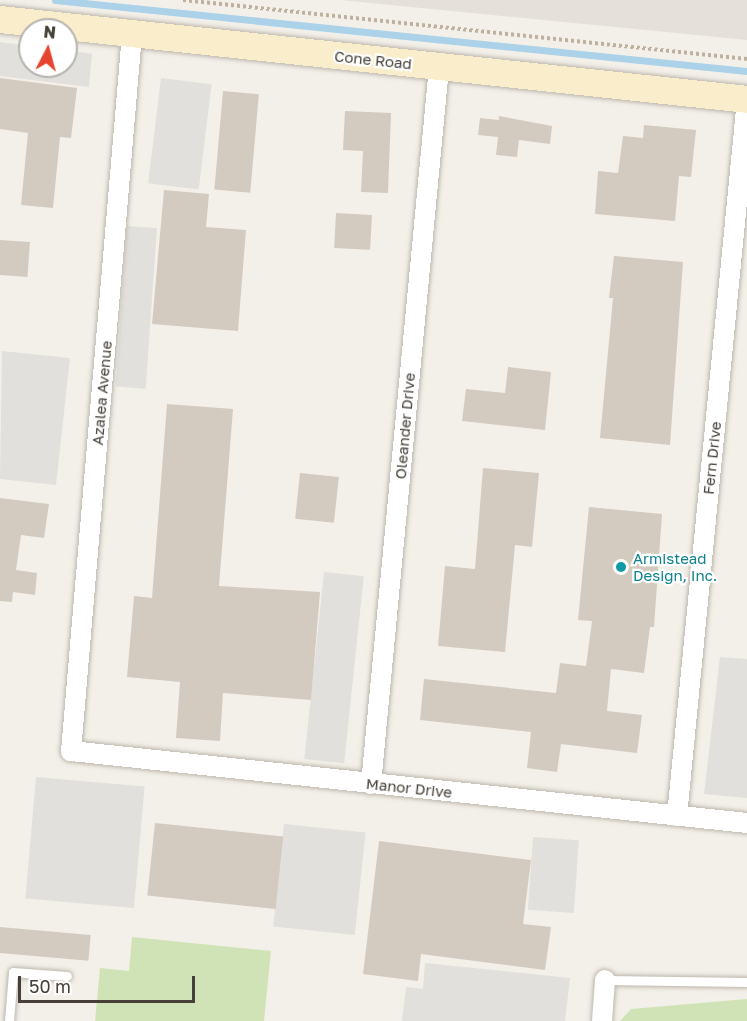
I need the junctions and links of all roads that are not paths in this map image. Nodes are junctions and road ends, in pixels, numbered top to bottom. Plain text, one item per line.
1 (0, 19) edge
2 (132, 34) junction
3 (439, 67) junction
4 (747, 99) edge
5 (71, 752) joint
6 (371, 784) junction
7 (677, 816) junction
8 (747, 823) edge
9 (67, 976) dead end
10 (605, 980) joint
11 (747, 982) edge
12 (9, 1021) edge
13 (602, 1021) edge

1 - 2 street, Cone Road
2 - 3 street, Cone Road
2 - 5 street, Azalea Avenue
3 - 4 street, Cone Road
3 - 6 street, Oleander Drive
4 - 7 street, Fern Drive
5 - 6 street, Manor Drive
6 - 7 street, Manor Drive
7 - 8 street, Manor Drive
9 - 12 lane
10 - 11 lane
10 - 13 street

